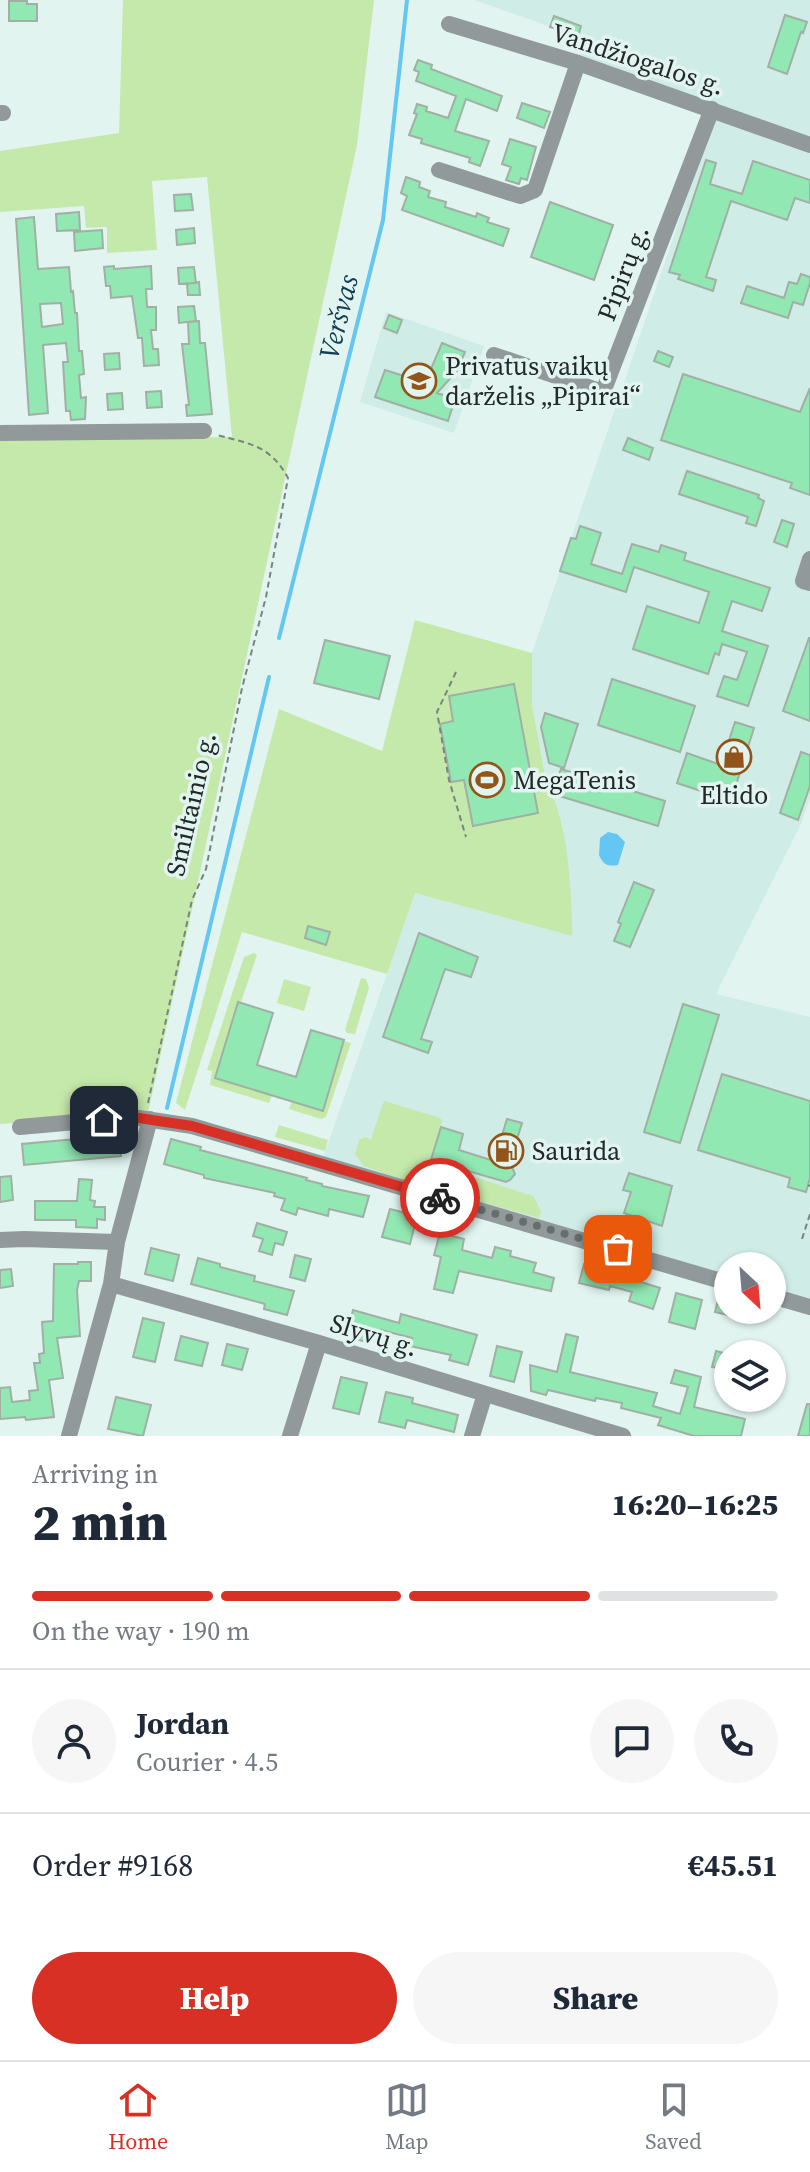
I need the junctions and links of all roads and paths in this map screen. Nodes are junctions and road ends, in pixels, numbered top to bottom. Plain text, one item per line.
1 (449, 24) dead end
2 (578, 63) junction
3 (712, 109) junction
4 (810, 145) edge
5 (439, 170) dead end
6 (494, 355) dead end
7 (204, 431) joint
8 (0, 433) edge
9 (810, 559) edge
10 (810, 583) edge
11 (456, 672) dead end
12 (466, 837) dead end
13 (150, 1119) junction
14 (20, 1127) dead end
15 (810, 1214) edge
16 (802, 1239) dead end
17 (0, 1240) edge
18 (117, 1242) junction
19 (714, 1279) edge
20 (111, 1284) junction
21 (786, 1300) edge
22 (810, 1307) edge
23 (319, 1343) junction
24 (485, 1394) junction
25 (69, 1436) edge
26 (290, 1436) edge
27 (472, 1436) edge
28 (623, 1436) edge

1 - 2 street, Vandžiogalos g.
2 - 3 street, Vandžiogalos g.
2 - 5 street
3 - 4 street, Vandžiogalos g.
3 - 6 street, Pipirų g.
7 - 8 street
7 - 13 path, Smiltainio g.
9 - 10 street
11 - 12 path
13 - 14 street
13 - 18 street
13 - 19 street
15 - 16 path
17 - 18 street
18 - 20 street
20 - 23 street, Slyvų g.
20 - 25 street
21 - 22 street
23 - 24 street, Slyvų g.
23 - 26 street
24 - 27 street
24 - 28 street, Slyvų g.

